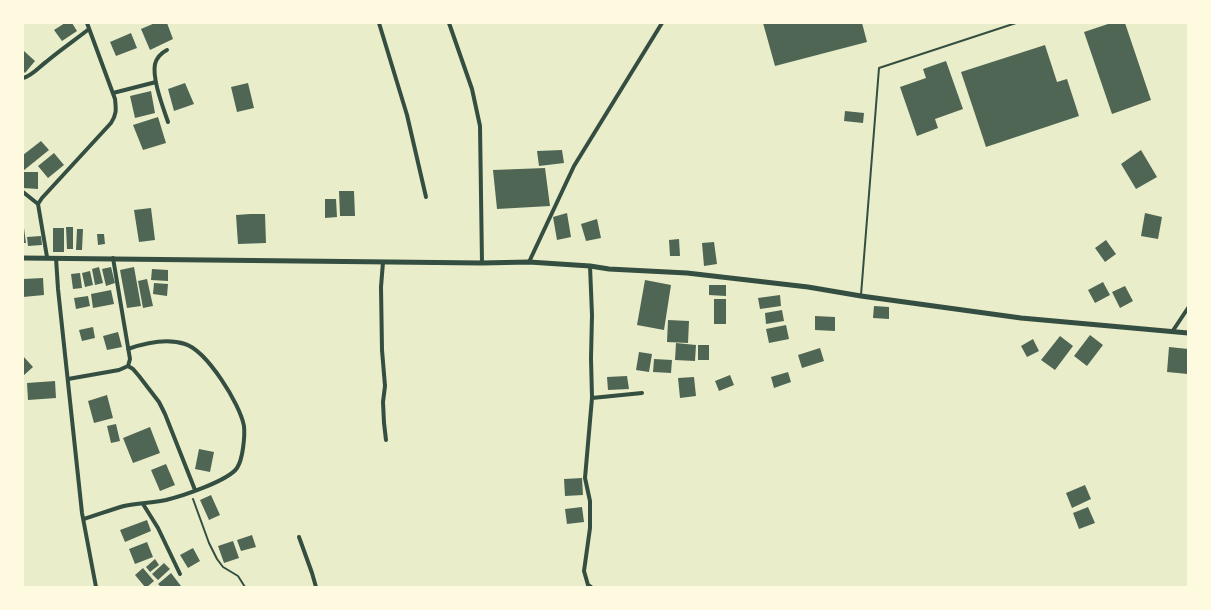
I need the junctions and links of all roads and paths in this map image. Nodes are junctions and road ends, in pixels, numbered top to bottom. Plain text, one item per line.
1 (87, 23) edge
2 (379, 23) edge
3 (449, 23) edge
4 (662, 23) edge
5 (1016, 23) edge
6 (1008, 24) edge
7 (89, 29) junction
8 (167, 50) dead end
9 (23, 78) edge
10 (156, 82) junction
11 (113, 93) junction
12 (168, 122) dead end
13 (23, 192) edge
14 (426, 197) dead end
15 (38, 204) junction
16 (47, 257) junction
17 (23, 258) edge
18 (56, 258) junction
19 (113, 258) junction
20 (383, 262) junction
21 (529, 262) junction
22 (482, 263) junction
23 (590, 266) junction
24 (861, 296) junction
25 (1188, 308) edge
26 (1172, 332) junction
27 (1188, 333) edge
28 (128, 349) junction
29 (128, 366) junction
30 (68, 379) junction
31 (642, 393) dead end
32 (592, 398) junction
33 (386, 440) dead end
34 (193, 491) junction
35 (144, 504) junction
36 (84, 519) junction
37 (299, 537) dead end
38 (180, 574) dead end
39 (96, 587) edge
40 (246, 587) edge
41 (316, 587) edge
42 (591, 587) edge

1 - 7 street
2 - 14 street
3 - 22 street
4 - 21 street
5 - 6 lane
6 - 24 lane
7 - 9 street
7 - 11 street
8 - 10 street
10 - 11 street
10 - 12 street
11 - 15 street
13 - 15 street
15 - 16 street
16 - 17 street
16 - 18 street
18 - 19 street
18 - 30 street
19 - 20 street
19 - 28 street
20 - 22 street
20 - 33 street
21 - 22 street
21 - 23 street
23 - 24 street
23 - 32 street
24 - 26 street
25 - 26 street
26 - 27 street
28 - 29 street
28 - 34 street
29 - 30 street
29 - 34 street
30 - 36 street
31 - 32 street
32 - 42 street
34 - 35 street
34 - 40 path
35 - 36 street
35 - 38 street
36 - 39 street
37 - 41 street

